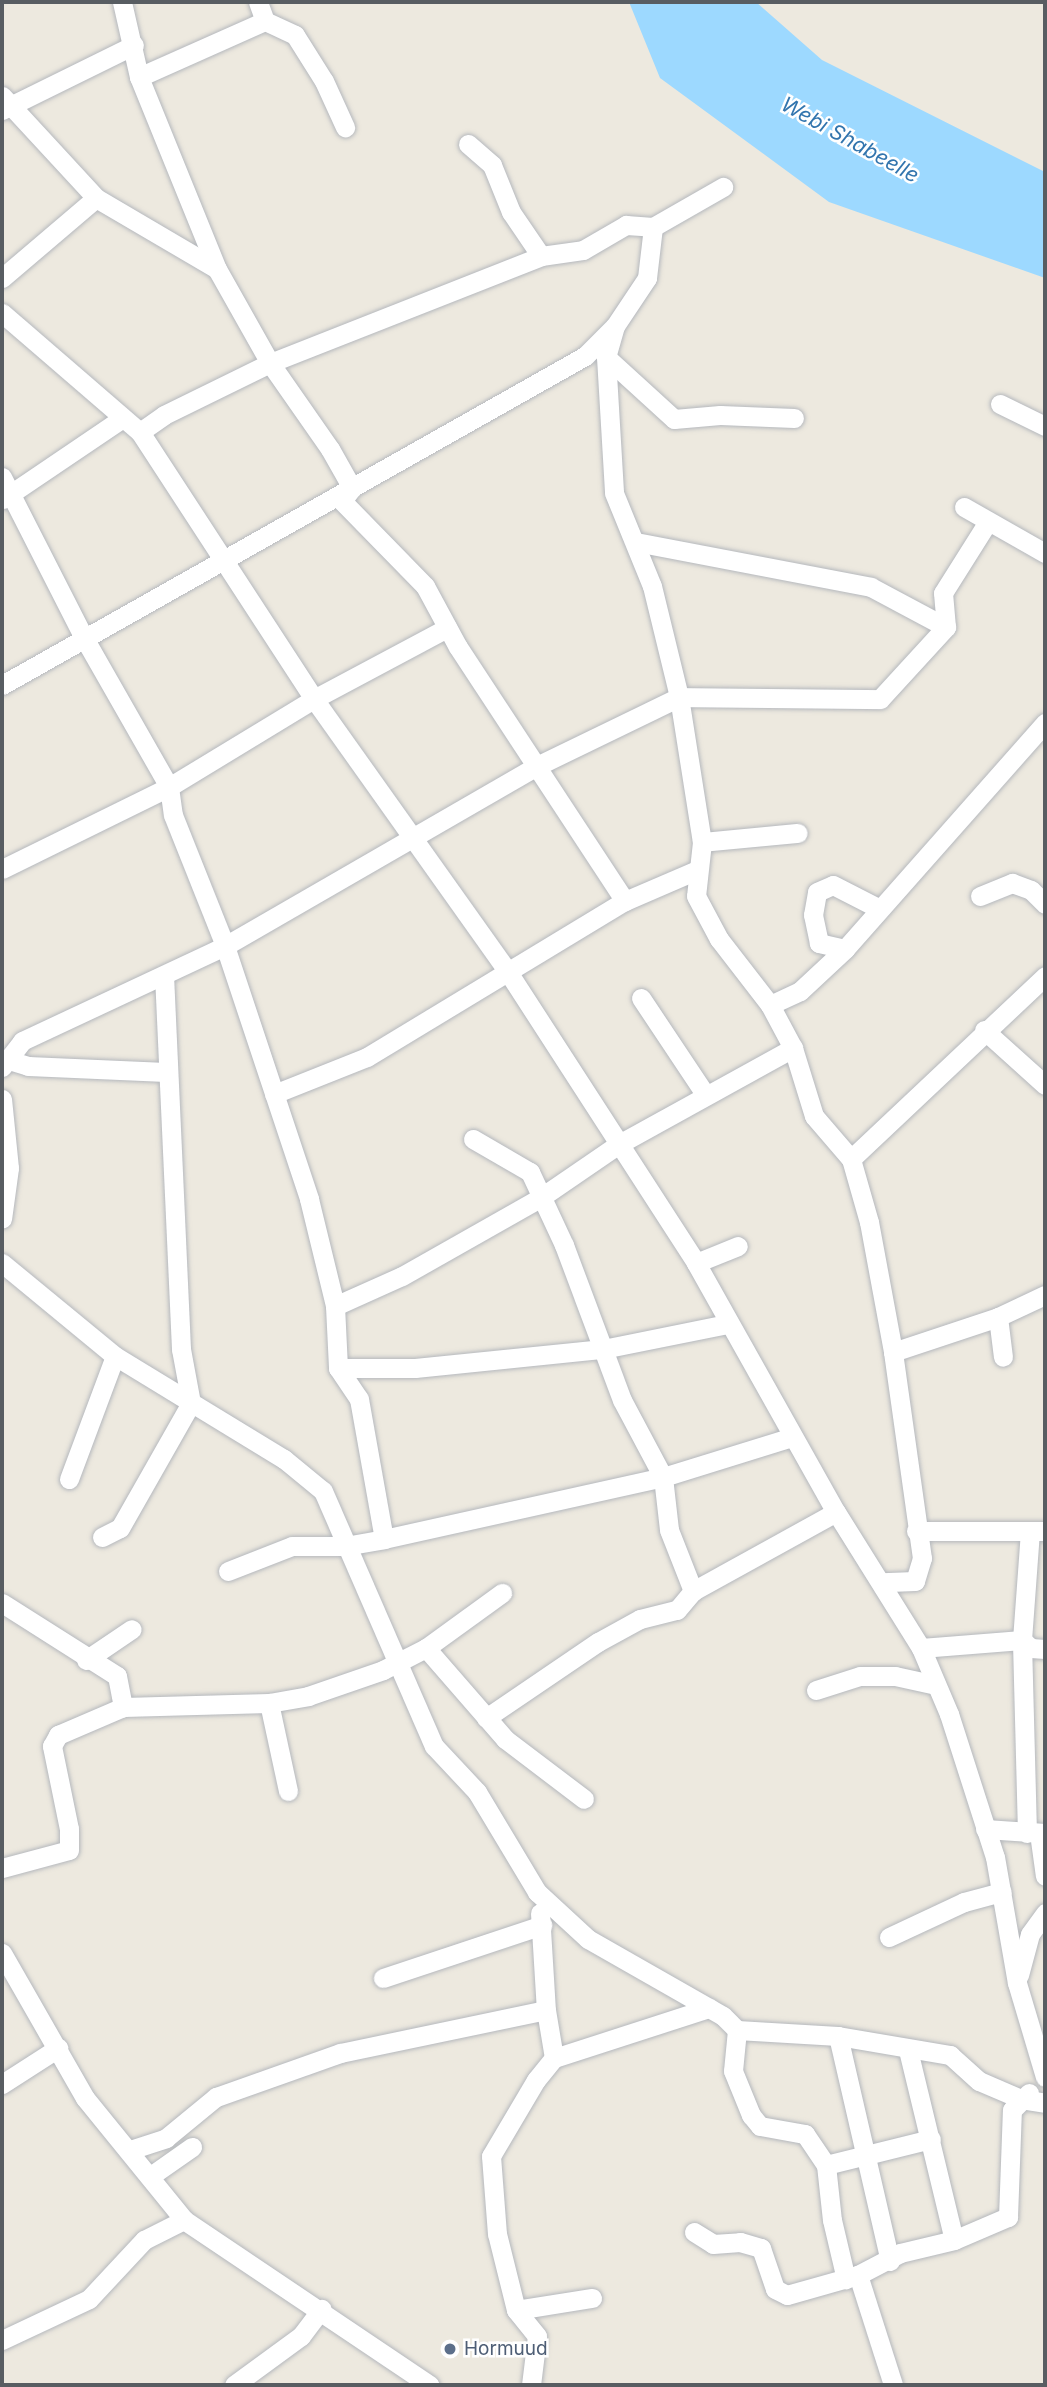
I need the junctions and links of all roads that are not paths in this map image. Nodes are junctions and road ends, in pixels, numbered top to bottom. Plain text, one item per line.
1 (122, 2) edge
2 (258, 2) edge
3 (265, 21) junction
4 (134, 45) junction
5 (139, 77) junction
6 (4, 104) edge
7 (345, 127) dead end
8 (468, 144) dead end
9 (723, 187) dead end
10 (96, 198) junction
11 (653, 227) junction
12 (541, 256) junction
13 (217, 269) junction
14 (2, 278) edge
15 (2, 313) edge
16 (615, 326) junction
17 (607, 357) junction
18 (270, 363) junction
19 (1000, 404) dead end
20 (794, 418) dead end
21 (121, 419) junction
22 (1045, 426) edge
23 (140, 432) junction
24 (352, 488) junction
25 (5, 490) edge
26 (964, 507) dead end
27 (987, 523) junction
28 (636, 542) junction
29 (1045, 554) edge
30 (225, 561) junction
31 (946, 627) junction
32 (447, 628) junction
33 (83, 636) junction
34 (2, 685) edge
35 (679, 697) junction
36 (314, 699) junction
37 (1045, 723) edge
38 (537, 766) junction
39 (169, 787) junction
40 (798, 833) dead end
41 (412, 839) junction
42 (702, 842) junction
43 (2, 869) edge
44 (696, 870) junction
45 (980, 897) dead end
46 (625, 901) junction
47 (1045, 904) edge
48 (878, 908) junction
49 (225, 946) junction
50 (845, 949) junction
51 (508, 972) junction
52 (1045, 976) edge
53 (164, 977) junction
54 (641, 998) dead end
55 (770, 1005) junction
56 (984, 1030) junction
57 (793, 1048) junction
58 (7, 1060) edge
59 (166, 1072) junction
60 (1045, 1085) edge
61 (274, 1094) junction
62 (705, 1094) junction
63 (2, 1099) edge
64 (472, 1139) dead end
65 (619, 1144) junction
66 (851, 1159) junction
67 (540, 1198) junction
68 (2, 1219) edge
69 (738, 1246) dead end
70 (2, 1263) edge
71 (696, 1263) junction
72 (1045, 1295) edge
73 (335, 1306) junction
74 (998, 1317) junction
75 (727, 1324) junction
76 (603, 1349) junction
77 (894, 1352) junction
78 (115, 1356) junction
79 (1003, 1357) dead end
80 (338, 1368) junction
81 (191, 1403) junction
82 (792, 1437) junction
83 (663, 1477) junction
84 (69, 1479) dead end
85 (836, 1512) junction
86 (916, 1531) junction
87 (1038, 1531) edge
88 (103, 1536) dead end
89 (384, 1539) junction
90 (345, 1546) junction
91 (228, 1571) dead end
92 (882, 1582) junction
93 (693, 1591) junction
94 (502, 1593) dead end
95 (2, 1603) edge
96 (132, 1629) dead end
97 (1022, 1640) junction
98 (426, 1648) junction
99 (921, 1648) junction
100 (1045, 1649) edge
101 (86, 1660) junction
102 (397, 1660) junction
103 (936, 1685) junction
104 (817, 1690) dead end
105 (270, 1703) junction
106 (123, 1707) junction
107 (486, 1718) junction
108 (288, 1791) dead end
109 (584, 1799) dead end
110 (985, 1829) junction
111 (1037, 1833) edge
112 (2, 1868) edge
113 (1045, 1876) edge
114 (537, 1892) junction
115 (1002, 1892) junction
116 (1045, 1913) edge
117 (542, 1924) junction
118 (889, 1937) dead end
119 (2, 1953) edge
120 (383, 1978) dead end
121 (1017, 1983) junction
122 (709, 2008) junction
123 (546, 2010) junction
124 (737, 2030) junction
125 (838, 2036) junction
126 (58, 2048) junction
127 (908, 2050) junction
128 (554, 2058) junction
129 (1045, 2079) edge
130 (2, 2084) edge
131 (1021, 2099) junction
132 (1045, 2103) edge
133 (931, 2139) junction
134 (192, 2147) dead end
135 (130, 2150) junction
136 (863, 2156) junction
137 (826, 2165) junction
138 (152, 2175) junction
139 (184, 2220) junction
140 (694, 2232) dead end
141 (954, 2240) junction
142 (890, 2261) junction
143 (852, 2277) junction
144 (592, 2298) dead end
145 (321, 2309) junction
146 (516, 2310) junction
147 (2, 2340) edge
148 (234, 2385) edge
149 (430, 2385) edge
150 (531, 2385) edge
151 (893, 2385) edge

1 - 4 street
2 - 3 street
3 - 5 street
3 - 7 street
4 - 5 street
4 - 6 street
5 - 13 street
6 - 10 street
8 - 12 street
9 - 11 street
10 - 13 street
10 - 14 street
11 - 12 street
11 - 16 street
12 - 18 street
13 - 18 street
15 - 21 street
16 - 17 street
16 - 24 street
17 - 20 street
17 - 28 street
18 - 23 street
18 - 24 street
19 - 22 street
21 - 23 street
21 - 25 street
23 - 30 street
24 - 30 street
24 - 32 street
25 - 33 street
26 - 27 street
27 - 29 street
27 - 31 street
28 - 31 street
28 - 35 street
30 - 33 street
30 - 36 street
31 - 35 street
32 - 36 street
32 - 38 street
33 - 34 street
33 - 39 street
35 - 38 street
35 - 42 street
36 - 39 street
36 - 41 street
37 - 48 street
38 - 41 street
38 - 46 street
39 - 43 street
39 - 49 street
40 - 42 street
41 - 49 street
41 - 51 street
42 - 44 street
44 - 46 street
44 - 55 street
45 - 47 street
46 - 51 street
48 - 50 street
48 - 50 street
49 - 53 street
49 - 61 street
50 - 55 street
51 - 61 street
51 - 65 street
52 - 56 street
53 - 58 street
53 - 59 street
54 - 62 street
55 - 57 street
56 - 60 street
56 - 66 street
57 - 62 street
57 - 66 street
58 - 59 street
59 - 81 street
61 - 73 street
62 - 65 street
63 - 68 street
64 - 67 street
65 - 67 street
65 - 71 street
66 - 77 street
67 - 73 street
67 - 76 street
69 - 71 street
70 - 78 street
71 - 75 street
72 - 74 street
73 - 80 street
74 - 77 street
74 - 79 street
75 - 76 street
75 - 82 street
76 - 80 street
76 - 83 street
77 - 86 street
78 - 81 street
78 - 84 street
80 - 89 street
81 - 88 street
81 - 90 street
82 - 83 street
82 - 85 street
83 - 89 street
83 - 93 street
85 - 92 street
85 - 93 street
86 - 87 street
86 - 92 street
87 - 97 street
89 - 90 street
90 - 91 street
90 - 102 street
92 - 99 street
93 - 107 street
94 - 98 street
95 - 101 street
96 - 101 street
97 - 99 street
97 - 100 street
97 - 111 street
98 - 102 street
98 - 107 street
99 - 103 street
101 - 106 street
102 - 105 street
102 - 114 street
103 - 104 street
103 - 110 street
105 - 106 street
105 - 108 street
106 - 112 street
107 - 109 street
110 - 111 street
110 - 115 street
111 - 113 street
114 - 117 street
114 - 122 street
115 - 118 street
115 - 121 street
116 - 121 street
117 - 120 street
117 - 123 street
119 - 126 street
121 - 129 street
122 - 124 street
122 - 128 street
123 - 128 street
123 - 135 street
124 - 125 street
124 - 137 street
125 - 127 street
125 - 136 street
126 - 130 street
126 - 135 street
127 - 131 street
127 - 133 street
128 - 146 street
129 - 131 street
131 - 132 street
131 - 141 street
133 - 136 street
133 - 141 street
134 - 138 street
135 - 138 street
136 - 137 street
136 - 142 street
137 - 143 street
138 - 139 street
139 - 145 street
139 - 147 street
140 - 143 street
141 - 142 street
142 - 143 street
143 - 151 street
144 - 146 street
145 - 148 street
145 - 149 street
146 - 150 street

